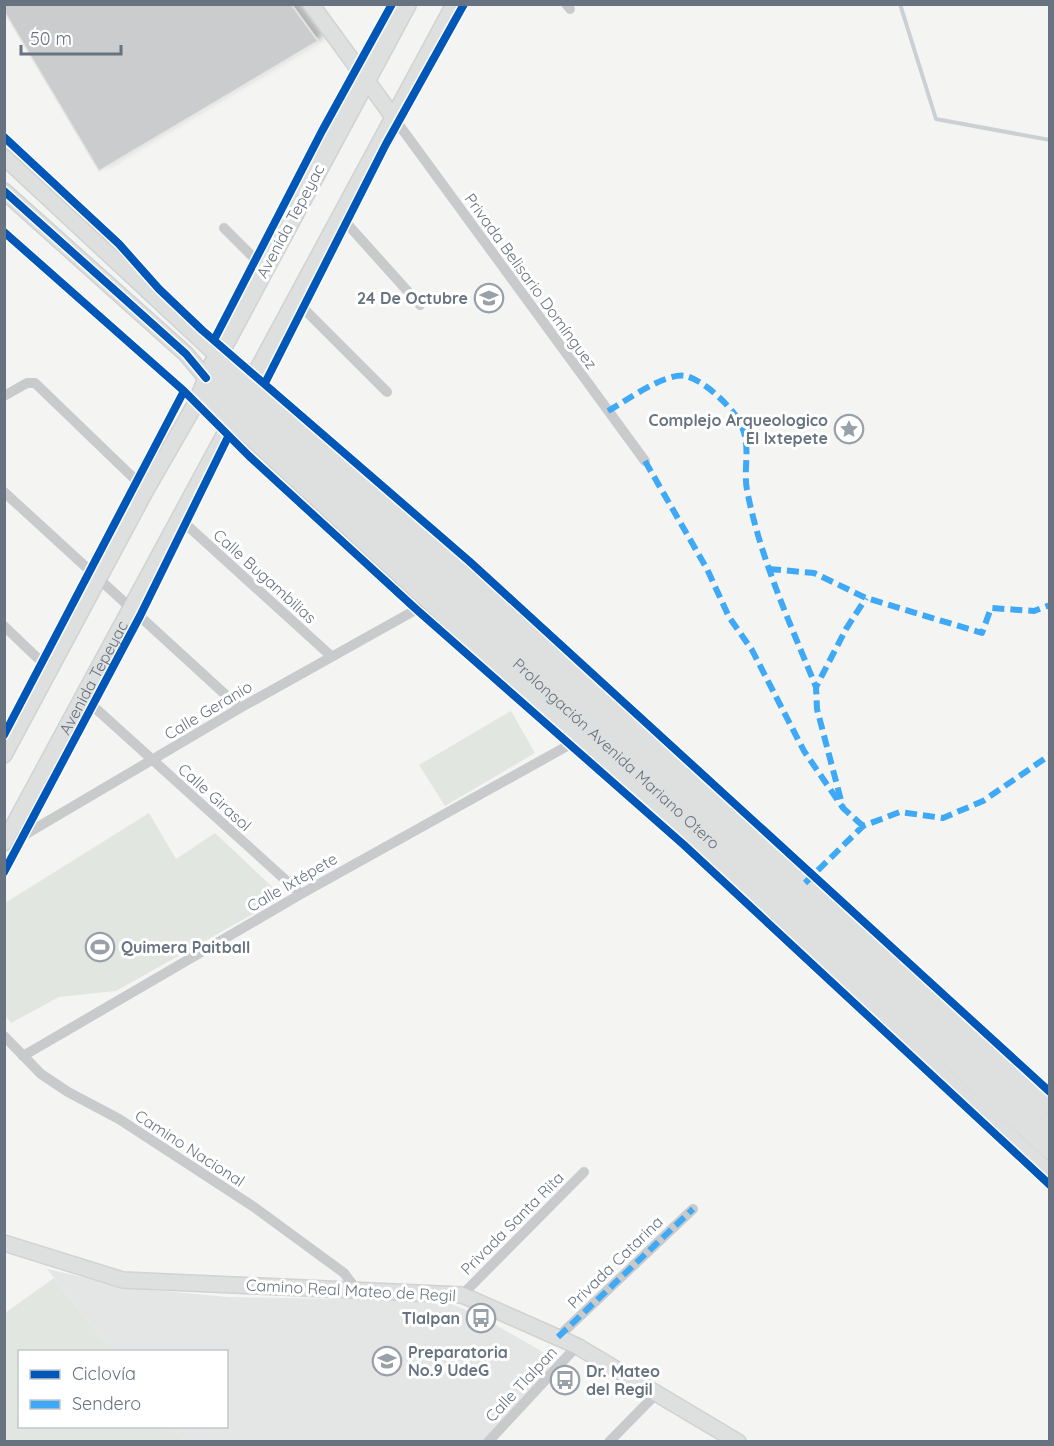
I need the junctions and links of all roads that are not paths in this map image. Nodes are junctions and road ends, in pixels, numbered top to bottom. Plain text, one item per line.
1 (311, 4) edge
2 (407, 4) edge
3 (456, 4) edge
4 (366, 80) junction
5 (394, 118) junction
6 (4, 157) edge
7 (4, 191) edge
8 (341, 217) junction
9 (224, 228) dead end
10 (265, 269) junction
11 (296, 301) junction
12 (420, 304) dead end
13 (209, 373) junction
14 (387, 392) dead end
15 (4, 396) edge
16 (242, 401) junction
17 (645, 461) dead end
18 (146, 490) junction
19 (4, 492) edge
20 (179, 518) junction
21 (99, 578) junction
22 (428, 603) junction
23 (131, 608) junction
24 (4, 626) edge
25 (331, 656) junction
26 (50, 670) junction
27 (83, 697) junction
28 (240, 708) junction
29 (578, 740) junction
30 (4, 755) edge
31 (152, 760) junction
32 (672, 792) junction
33 (720, 805) junction
34 (688, 840) junction
35 (4, 845) edge
36 (301, 894) junction
37 (927, 995) junction
38 (890, 1027) junction
39 (4, 1036) edge
40 (941, 1040) junction
41 (23, 1056) junction
42 (1050, 1106) edge
43 (1050, 1128) edge
44 (1050, 1150) edge
45 (584, 1172) dead end
46 (1050, 1173) edge
47 (693, 1209) dead end
48 (4, 1244) edge
49 (356, 1289) junction
50 (462, 1295) junction
51 (558, 1337) junction
52 (577, 1346) junction
53 (657, 1392) junction
54 (488, 1442) edge
55 (609, 1442) edge
56 (738, 1442) edge

1 - 4 street
2 - 4 main road, Avenida Tepeyac
3 - 5 main road, Avenida Tepeyac
4 - 5 street
4 - 10 main road, Avenida Tepeyac
5 - 8 main road, Avenida Tepeyac
5 - 17 street, Privada Belisario Domínguez
6 - 13 street, Prolongación Avenida Mariano Otero
7 - 13 street, Prolongación Avenida Mariano Otero
8 - 11 main road, Avenida Tepeyac
8 - 12 street
9 - 10 street
10 - 13 main road, Avenida Tepeyac
11 - 14 street
11 - 16 main road, Avenida Tepeyac
13 - 16 main road, Prolongación Avenida Mariano Otero
13 - 16 street, Prolongación Avenida Mariano Otero
13 - 18 street, Avenida Tepeyac
15 - 18 street
16 - 20 street, Avenida Tepeyac
16 - 22 street, Prolongación Avenida Mariano Otero
16 - 32 main road, Prolongación Avenida Mariano Otero
16 - 33 street, Prolongación Avenida Mariano Otero
18 - 21 street, Avenida Tepeyac
19 - 21 street
20 - 23 street, Avenida Tepeyac
20 - 25 street, Calle Bugambilias
21 - 23 street
21 - 26 street, Avenida Tepeyac
22 - 25 street, Calle Geranio
22 - 29 street, Prolongación Avenida Mariano Otero
23 - 27 street, Avenida Tepeyac
23 - 28 street
24 - 26 street
25 - 28 street, Calle Geranio
26 - 30 street, Avenida Tepeyac
27 - 31 street, Calle Girasol
27 - 35 street, Avenida Tepeyac
28 - 31 street, Calle Geranio
29 - 34 street, Prolongación Avenida Mariano Otero
29 - 36 street, Calle Ixtépete
31 - 35 street, Calle Geranio
31 - 36 street, Calle Girasol
32 - 33 main road
32 - 34 main road
32 - 40 main road, Prolongación Avenida Mariano Otero
33 - 37 street, Prolongación Avenida Mariano Otero
34 - 38 street, Prolongación Avenida Mariano Otero
36 - 41 street, Calle Ixtépete
37 - 40 main road
37 - 42 street, Prolongación Avenida Mariano Otero
38 - 40 main road
38 - 46 street, Prolongación Avenida Mariano Otero
39 - 41 street, Camino Nacional
40 - 43 main road, Prolongación Avenida Mariano Otero
40 - 44 main road, Prolongación Avenida Mariano Otero
41 - 49 street, Camino Nacional
45 - 50 street, Privada Santa Rita
47 - 51 street, Privada Catarina
48 - 49 street, Camino Real Mateo de Regil
49 - 50 street, Camino Real Mateo de Regil
50 - 51 street, Camino Real Mateo de Regil
51 - 52 street, Camino Real Mateo de Regil
52 - 53 street, Camino Real Mateo de Regil
52 - 54 street, Calle Tlalpan
53 - 55 street
53 - 56 street, Camino Real Mateo de Regil

